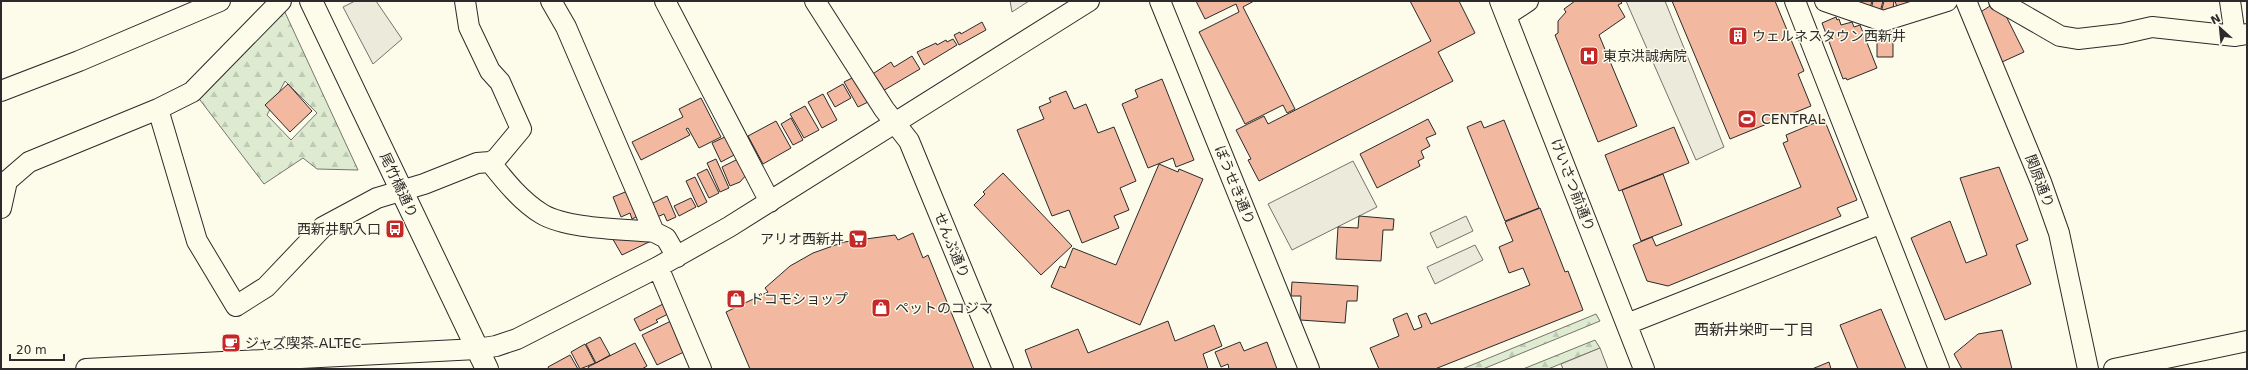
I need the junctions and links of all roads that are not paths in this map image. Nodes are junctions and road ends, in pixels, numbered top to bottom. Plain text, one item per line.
1 (220, 1) edge
2 (281, 1) edge
3 (311, 1) edge
4 (465, 1) edge
5 (551, 1) edge
6 (665, 1) edge
7 (815, 1) edge
8 (1089, 1) edge
9 (1160, 1) edge
10 (1528, 1) edge
11 (1795, 1) edge
12 (1826, 1) edge
13 (1947, 1) edge
14 (1966, 1) edge
15 (2000, 1) edge
16 (2230, 1) edge
17 (1504, 8) edge
18 (2241, 35) edge
19 (1, 91) edge
20 (158, 109) junction
21 (896, 123) junction
22 (490, 162) junction
23 (401, 190) junction
24 (770, 202) junction
25 (1, 208) edge
26 (1882, 223) junction
27 (654, 232) junction
28 (677, 257) junction
29 (658, 267) junction
30 (1627, 324) junction
31 (2247, 341) edge
32 (478, 348) junction
33 (96, 369) edge
34 (487, 369) edge
35 (701, 369) edge
36 (1003, 369) edge
37 (1309, 369) edge
38 (1644, 369) edge
39 (1940, 369) edge
40 (2088, 369) edge
41 (2114, 369) edge

1 - 19 street
2 - 20 street
3 - 23 main road, 尾竹橋通り
4 - 22 street
5 - 27 street
6 - 24 street
7 - 21 street, せんぷ通り
8 - 21 street
9 - 37 street, ぼうせき通り
10 - 17 street
11 - 26 street
12 - 13 street
14 - 40 street, 関原通り
15 - 18 street
16 - 18 street
17 - 30 street, けいさつ前通り
20 - 23 street
20 - 25 street
21 - 24 street
21 - 36 street, せんぷ通り
22 - 23 street
22 - 27 street
23 - 32 main road, 尾竹橋通り
24 - 28 street
26 - 30 street
26 - 39 street
27 - 28 street
28 - 29 street
29 - 32 street
29 - 35 street
30 - 38 street, けいさつ前通り
31 - 41 street
32 - 33 street
32 - 34 main road, 尾竹橋通り

